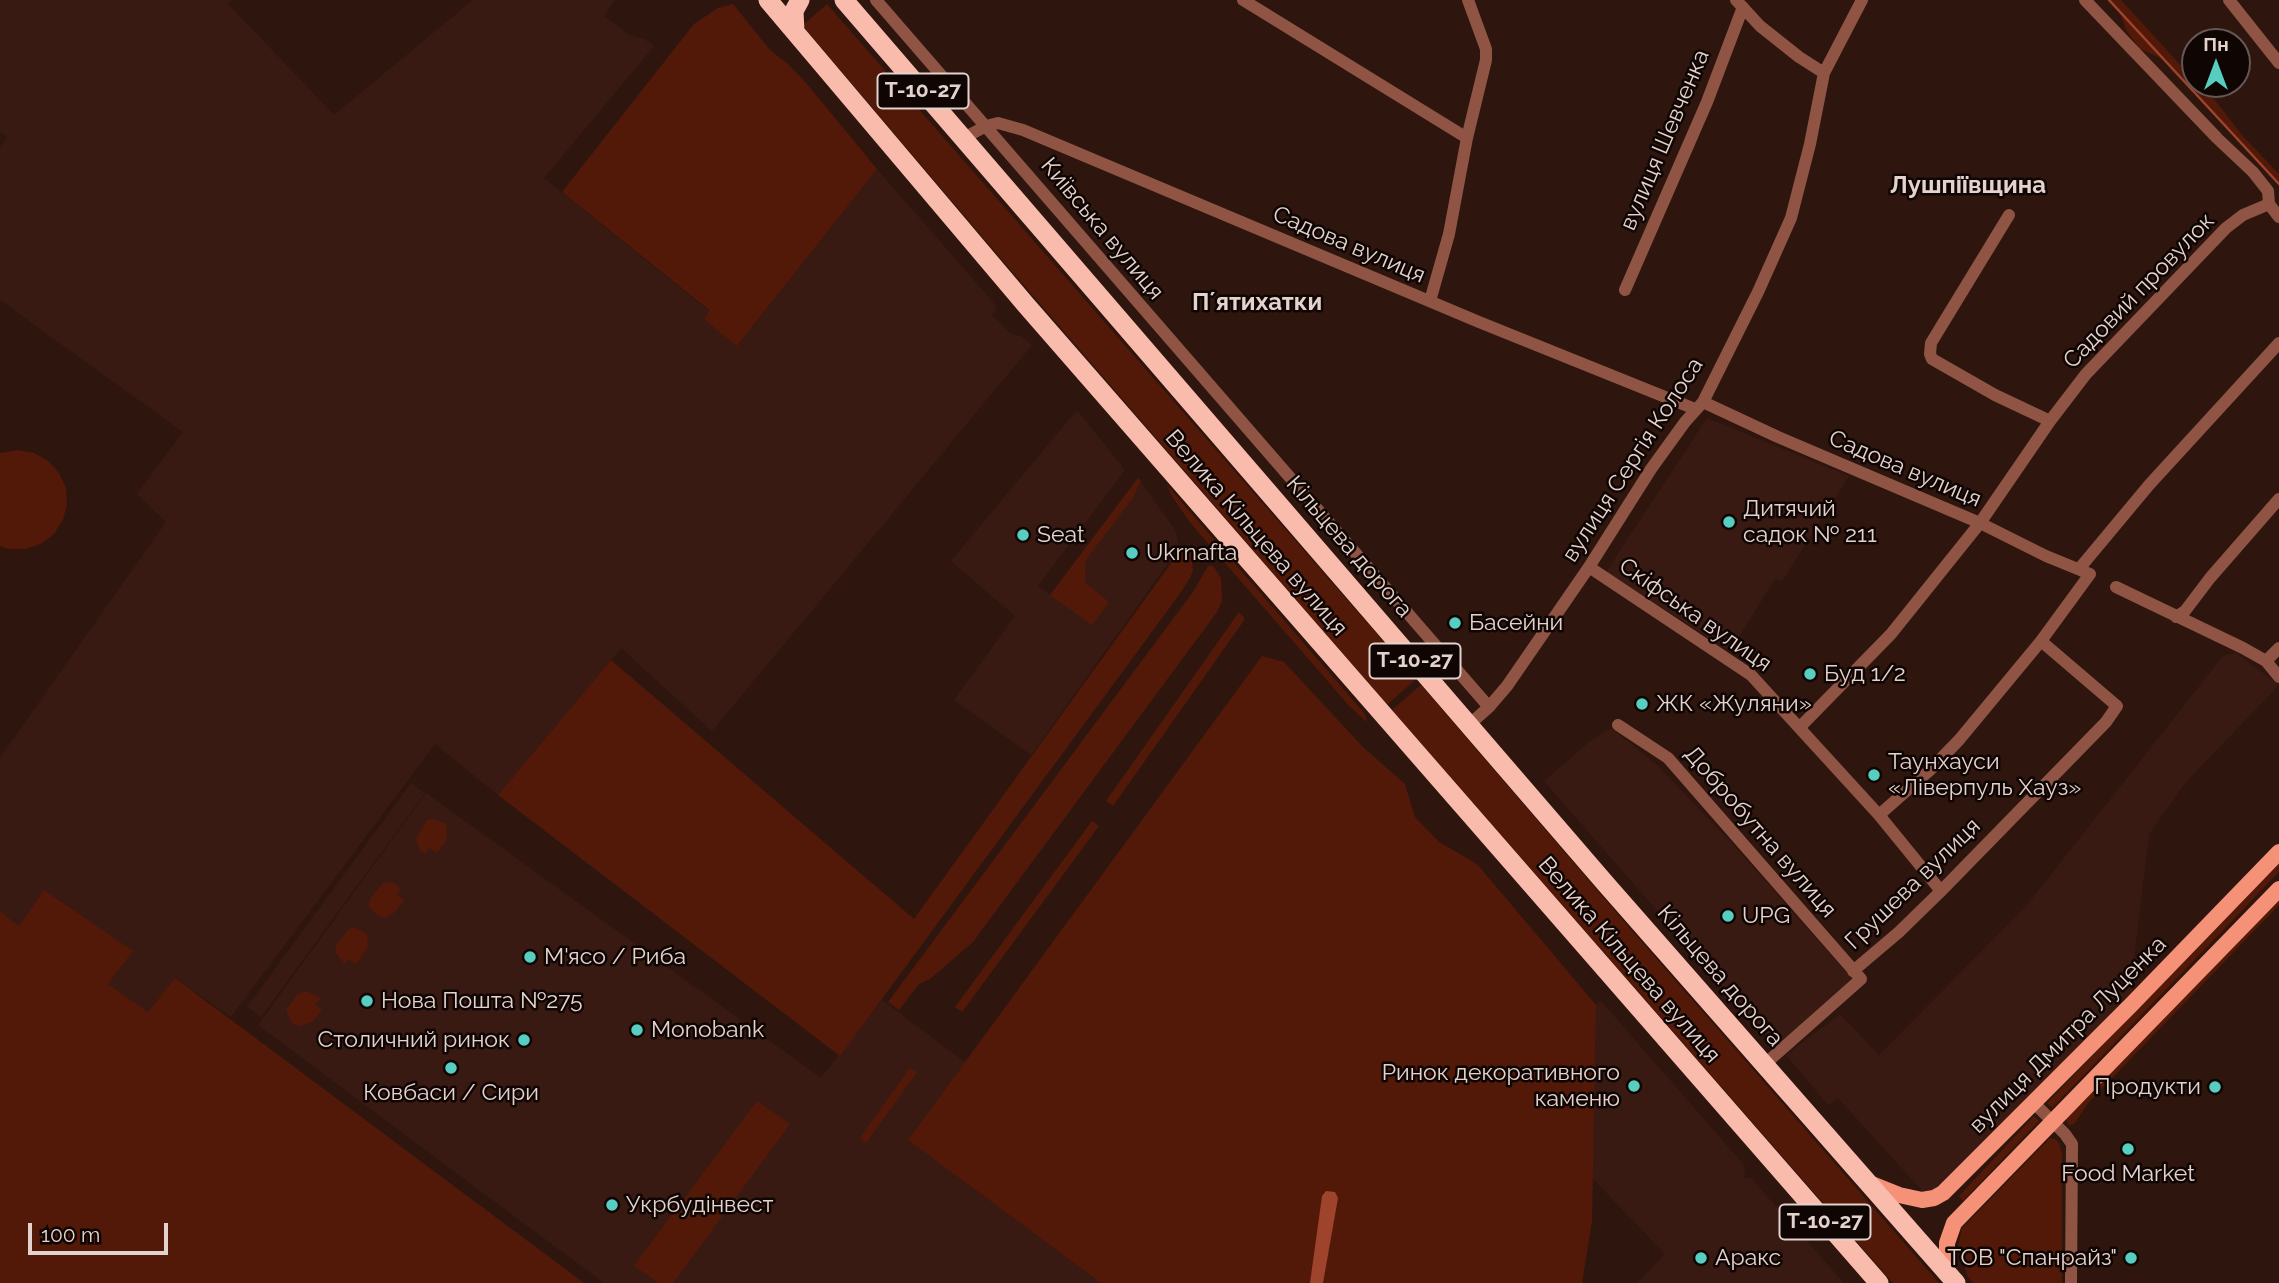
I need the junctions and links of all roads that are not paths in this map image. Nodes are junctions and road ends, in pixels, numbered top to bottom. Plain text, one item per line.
1 (768, 0) edge
2 (800, 0) edge
3 (844, 0) edge
4 (876, 0) edge
5 (1243, 0) edge
6 (1468, 0) edge
7 (1862, 0) edge
8 (2085, 0) edge
9 (2229, 0) edge
10 (1739, 4) edge
11 (796, 32) junction
12 (2279, 63) edge
13 (1824, 73) junction
14 (986, 126) junction
15 (964, 138) junction
16 (1467, 138) junction
17 (2269, 204) junction
18 (2009, 215) dead end
19 (2279, 217) edge
20 (1625, 290) dead end
21 (1430, 301) junction
22 (2279, 343) edge
23 (1699, 405) junction
24 (2050, 421) junction
25 (2279, 499) edge
26 (1980, 523) junction
27 (1589, 567) junction
28 (2085, 572) junction
29 (2116, 587) dead end
30 (2176, 617) junction
31 (2041, 642) junction
32 (2279, 648) edge
33 (2266, 661) junction
34 (2279, 677) edge
35 (1489, 707) junction
36 (1470, 724) junction
37 (1618, 725) dead end
38 (1800, 727) junction
39 (1879, 815) junction
40 (2279, 852) edge
41 (2279, 890) edge
42 (1941, 891) junction
43 (1857, 975) junction
44 (1765, 1064) junction
45 (2034, 1103) junction
46 (2053, 1122) junction
47 (1869, 1183) junction
48 (1951, 1277) edge
49 (1879, 1283) edge
50 (2071, 1283) edge

1 - 11 highway, Велика Кільцева вулиця / Т-10-27
2 - 11 highway
3 - 15 highway, Кільцева дорога / Т-10-27
4 - 14 street
5 - 16 street
6 - 16 street
7 - 13 street, вулиця Сергія Колоса
8 - 17 street
9 - 12 street
10 - 13 street, вулиця Шевченка
10 - 20 street, вулиця Шевченка
11 - 49 highway, Велика Кільцева вулиця / Т-10-27
13 - 23 street, вулиця Сергія Колоса
14 - 15 street
14 - 21 street, Садова вулиця
14 - 35 street, Київська вулиця
15 - 36 highway, Кільцева дорога / Т-10-27
16 - 21 street
17 - 19 street
17 - 24 street, Садовий провулок
18 - 24 street
21 - 23 street, Садова вулиця
22 - 28 street
23 - 26 street, Садова вулиця
23 - 27 street, вулиця Сергія Колоса
24 - 26 street, Садовий провулок
25 - 30 street
26 - 28 street, Садова вулиця
26 - 38 street, Садовий провулок
27 - 35 street, вулиця Сергія Колоса
27 - 38 street, Скіфська вулиця
28 - 31 street
29 - 30 street
30 - 33 street
31 - 39 street
31 - 42 street, Грушева вулиця
32 - 33 street
33 - 34 street
35 - 36 street, вулиця Сергія Колоса
36 - 44 highway, Кільцева дорога / Т-10-27
37 - 43 street, Добробутна вулиця
38 - 39 street, Скіфська вулиця
39 - 42 street, Скіфська вулиця
40 - 45 main road, вулиця Дмитра Луценка
41 - 46 main road, вулиця Дмитра Луценка
42 - 43 street, Грушева вулиця
43 - 44 street, Грушева вулиця
44 - 47 highway, Кільцева дорога / Т-10-27
45 - 46 street
45 - 47 main road, вулиця Дмитра Луценка
46 - 48 main road, вулиця Дмитра Луценка
46 - 50 street
47 - 48 highway, Кільцева дорога / Т-10-27

